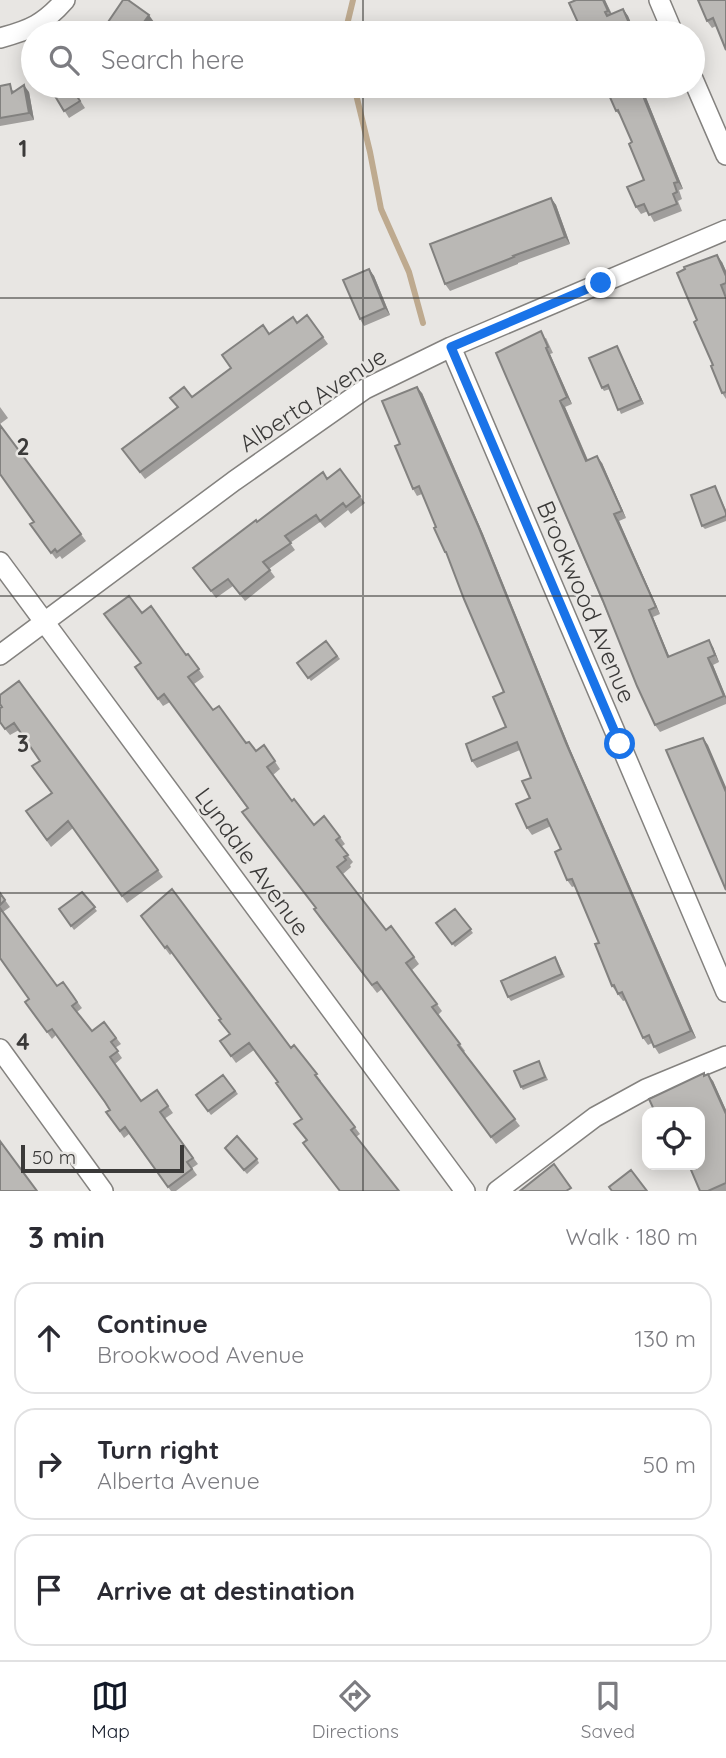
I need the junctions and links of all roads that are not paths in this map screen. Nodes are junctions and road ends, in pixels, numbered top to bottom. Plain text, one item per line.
1 (65, 0) edge
2 (659, 0) edge
3 (43, 21) edge
4 (668, 21) edge
5 (21, 31) edge
6 (0, 38) edge
7 (701, 98) edge
8 (726, 155) edge
9 (726, 230) edge
10 (451, 347) junction
11 (0, 562) edge
12 (44, 622) junction
13 (0, 655) edge
14 (726, 992) edge
15 (0, 1049) edge
16 (726, 1056) edge
17 (103, 1191) edge
18 (465, 1191) edge
19 (497, 1191) edge

1 - 3 street
2 - 4 street
5 - 6 street
7 - 8 street
9 - 10 street, Alberta Avenue
10 - 12 street, Alberta Avenue
10 - 14 street, Brookwood Avenue
11 - 12 street, Lyndale Avenue
12 - 13 street, Alberta Avenue
12 - 18 street, Lyndale Avenue
15 - 17 street
16 - 19 street

